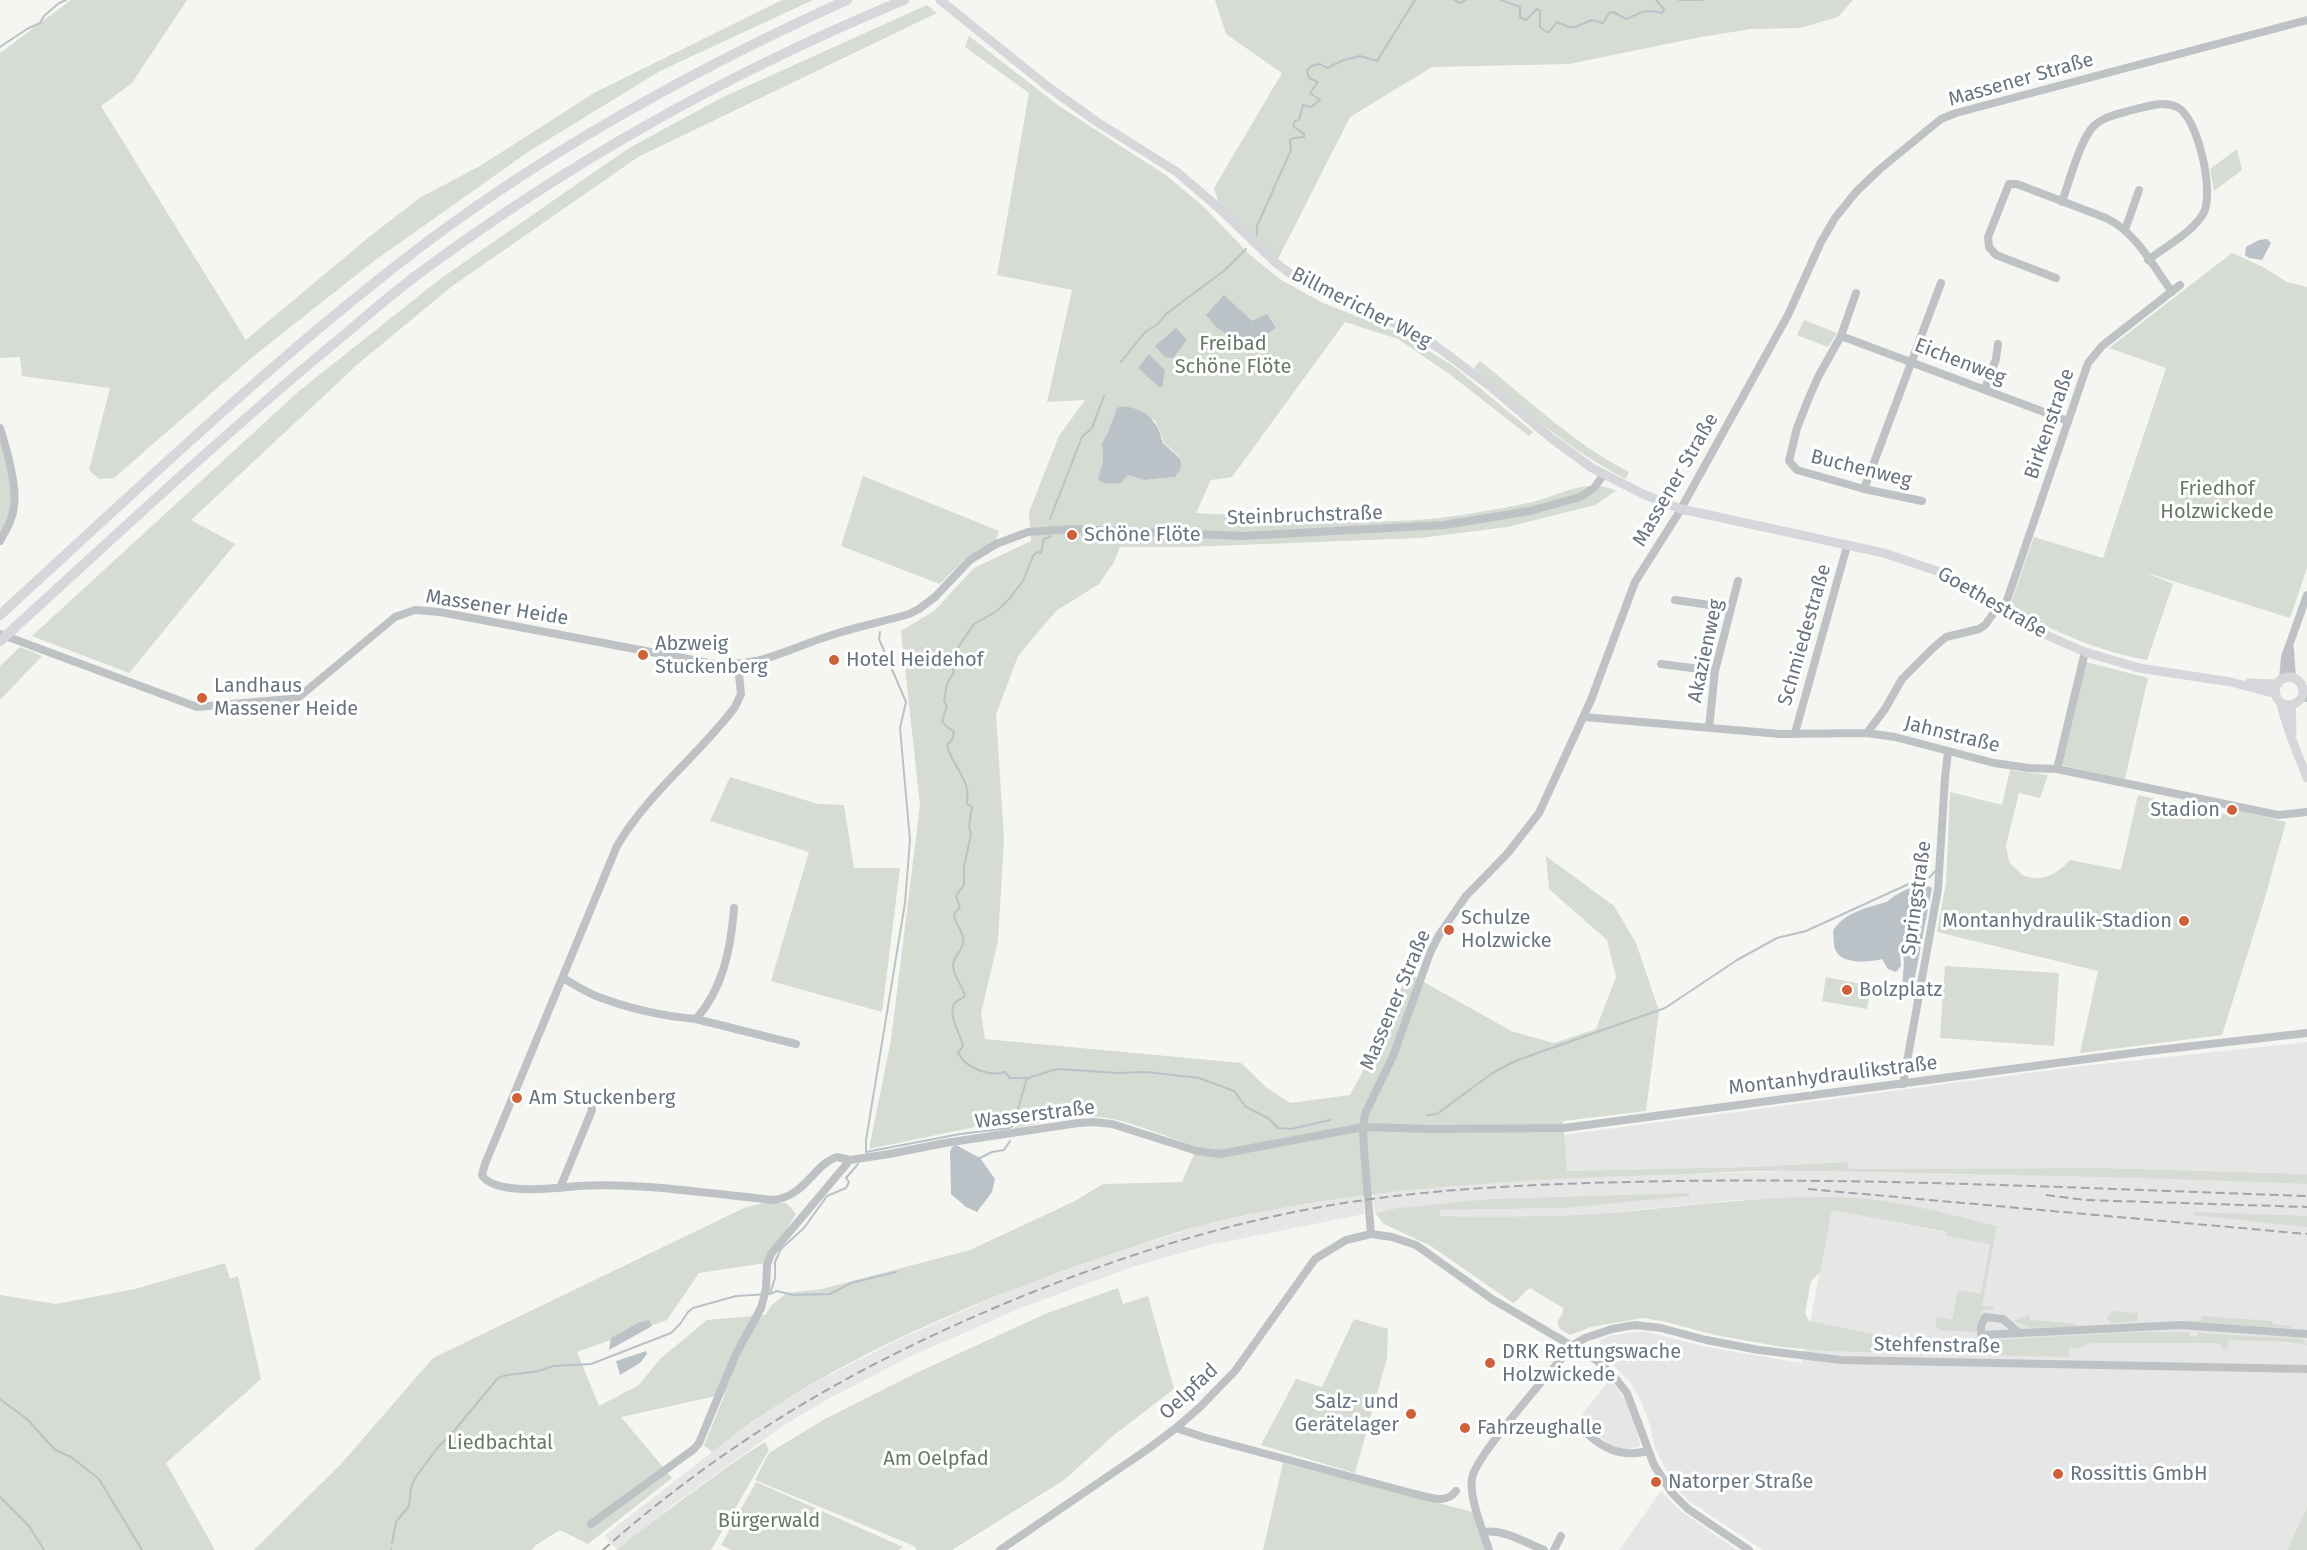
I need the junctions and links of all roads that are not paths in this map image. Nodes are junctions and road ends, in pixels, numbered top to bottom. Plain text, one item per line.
1 (847, 0) edge
2 (904, 0) edge
3 (940, 0) edge
4 (2307, 20) edge
5 (2139, 190) dead end
6 (2062, 202) junction
7 (2125, 230) junction
8 (2148, 260) junction
9 (2056, 278) dead end
10 (1941, 283) dead end
11 (2180, 285) dead end
12 (2172, 292) junction
13 (1856, 293) dead end
14 (1841, 336) junction
15 (1998, 344) dead end
16 (1912, 361) junction
17 (1985, 389) junction
18 (2068, 421) junction
19 (0, 428) edge
20 (1604, 474) junction
21 (1864, 489) junction
22 (1922, 501) dead end
23 (1681, 508) junction
24 (0, 541) edge
25 (1847, 546) junction
26 (1738, 581) dead end
27 (2307, 595) edge
28 (1675, 600) dead end
29 (1731, 608) junction
30 (2001, 608) junction
31 (0, 615) edge
32 (880, 621) joint
33 (0, 634) edge
34 (0, 640) edge
35 (2085, 652) junction
36 (1661, 664) dead end
37 (738, 665) junction
38 (1715, 671) junction
39 (2284, 680) junction
40 (2232, 682) junction
41 (2305, 694) edge
42 (2283, 701) junction
43 (1584, 717) junction
44 (1709, 728) junction
45 (1795, 733) junction
46 (1867, 733) junction
47 (1948, 752) junction
48 (2057, 769) junction
49 (2307, 778) edge
50 (2307, 812) edge
51 (734, 908) dead end
52 (563, 978) junction
53 (696, 1019) junction
54 (2307, 1033) edge
55 (796, 1044) dead end
56 (1903, 1084) junction
57 (591, 1100) dead end
58 (1363, 1127) junction
59 (847, 1158) junction
60 (560, 1188) junction
61 (1371, 1234) junction
62 (2019, 1333) junction
63 (2307, 1334) edge
64 (1573, 1345) junction
65 (2307, 1369) edge
66 (1581, 1427) dead end
67 (1176, 1428) junction
68 (1648, 1451) junction
69 (1456, 1491) dead end
70 (591, 1524) dead end
71 (1484, 1532) junction
72 (1561, 1536) dead end
73 (1000, 1550) edge
74 (1489, 1550) edge
75 (1544, 1550) edge
76 (1554, 1550) edge
77 (1749, 1550) edge

1 - 31 highway
2 - 34 highway
3 - 20 main road, Billmericher Weg
4 - 23 street, Massener Straße
5 - 7 street
6 - 7 street
6 - 8 street
6 - 9 street
7 - 8 street
8 - 12 street
10 - 16 street
11 - 12 street, Birkenstraße
12 - 18 street, Birkenstraße
13 - 14 street
14 - 16 street, Eichenweg
14 - 21 street, Buchenweg
15 - 17 street
16 - 17 street, Eichenweg
16 - 21 street
17 - 18 street, Eichenweg
18 - 30 street, Birkenstraße
19 - 24 street
20 - 23 main road, Billmericher Weg
20 - 32 street, Steinbruchstraße
21 - 22 street, Buchenweg
23 - 25 main road, Goethestraße
23 - 43 street, Massener Straße
25 - 30 main road, Goethestraße
25 - 45 street, Schmiedestraße
26 - 29 street, Akazienweg
27 - 39 street
28 - 29 street
29 - 38 street, Akazienweg
30 - 35 main road, Goethestraße
30 - 46 street
32 - 37 street, Massener Heide
33 - 37 street, Massener Heide
35 - 40 main road, Goethestraße
35 - 48 street
36 - 38 street
37 - 52 street
38 - 44 street, Akazienweg
39 - 40 main road, Goethestraße
39 - 41 main road
39 - 42 main road
40 - 42 main road, Goethestraße
41 - 42 main road
42 - 49 main road
43 - 44 street, Jahnstraße
43 - 58 street, Massener Straße
44 - 45 street, Jahnstraße
45 - 46 street, Jahnstraße
46 - 47 street, Jahnstraße
47 - 48 street, Jahnstraße
47 - 56 street, Springstraße
48 - 50 street, Jahnstraße
51 - 53 street
52 - 53 street
52 - 60 street
53 - 55 street
54 - 56 street, Montanhydraulikstraße
56 - 58 street, Montanhydraulikstraße
57 - 60 street
58 - 59 street, Wasserstraße
58 - 61 street, Massener Straße
59 - 60 street
59 - 70 street
61 - 64 street
61 - 67 street, Oelpfad
62 - 62 street
62 - 63 street
64 - 65 street, Stehfenstraße
64 - 68 street
64 - 71 street
66 - 68 street
67 - 69 street
67 - 73 street, Oelpfad
68 - 77 street
71 - 74 street
71 - 75 street
72 - 76 street

